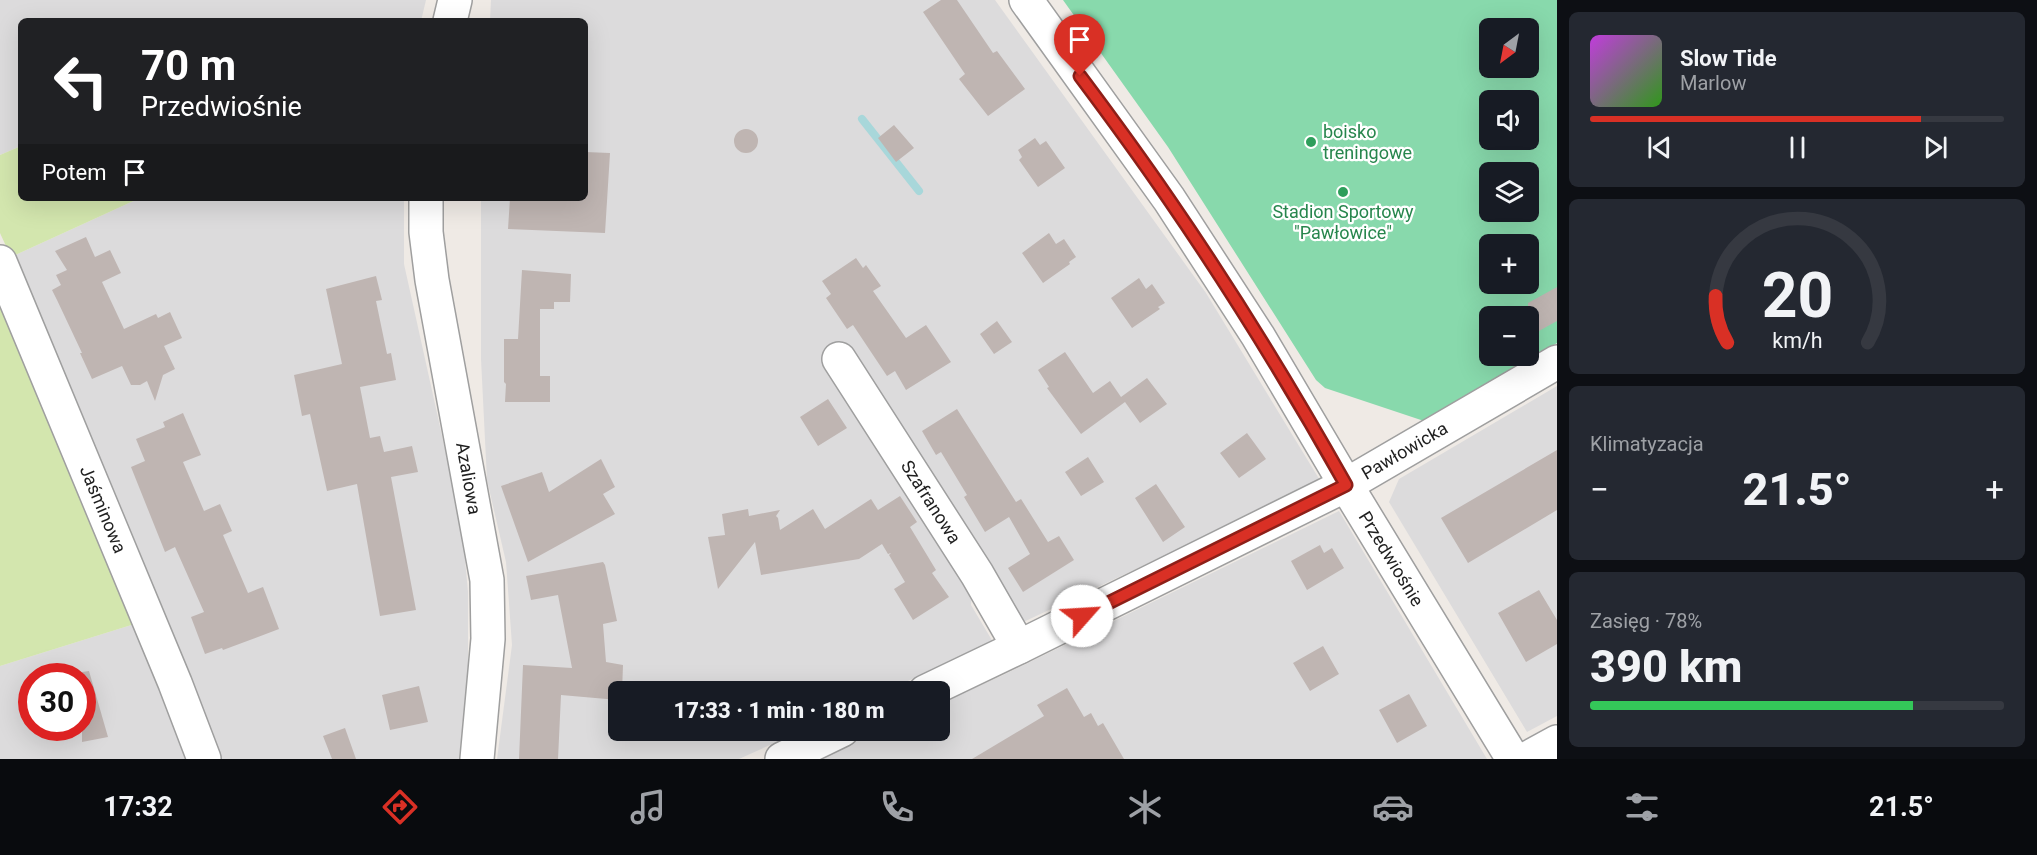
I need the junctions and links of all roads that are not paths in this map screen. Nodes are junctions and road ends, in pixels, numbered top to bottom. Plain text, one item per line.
1 (455, 0) edge
2 (1026, 0) edge
3 (451, 18) edge
4 (426, 201) edge
5 (0, 262) edge
6 (839, 359) dead end
7 (1557, 362) edge
8 (1346, 485) junction
9 (1019, 647) junction
10 (948, 681) edge
11 (819, 741) edge
12 (1557, 742) edge
13 (204, 759) edge
14 (477, 759) edge
15 (782, 759) edge
16 (1513, 759) edge
17 (1526, 759) edge

1 - 3 street
2 - 8 street, Przedwiośnie
4 - 14 street, Azaliowa
5 - 13 street, Jaśminowa
6 - 9 street, Szafranowa
7 - 8 street, Pawłowicka
8 - 9 street, Pawłowicka
8 - 16 street, Przedwiośnie
9 - 10 street, Pawłowicka
11 - 15 street
12 - 17 street

